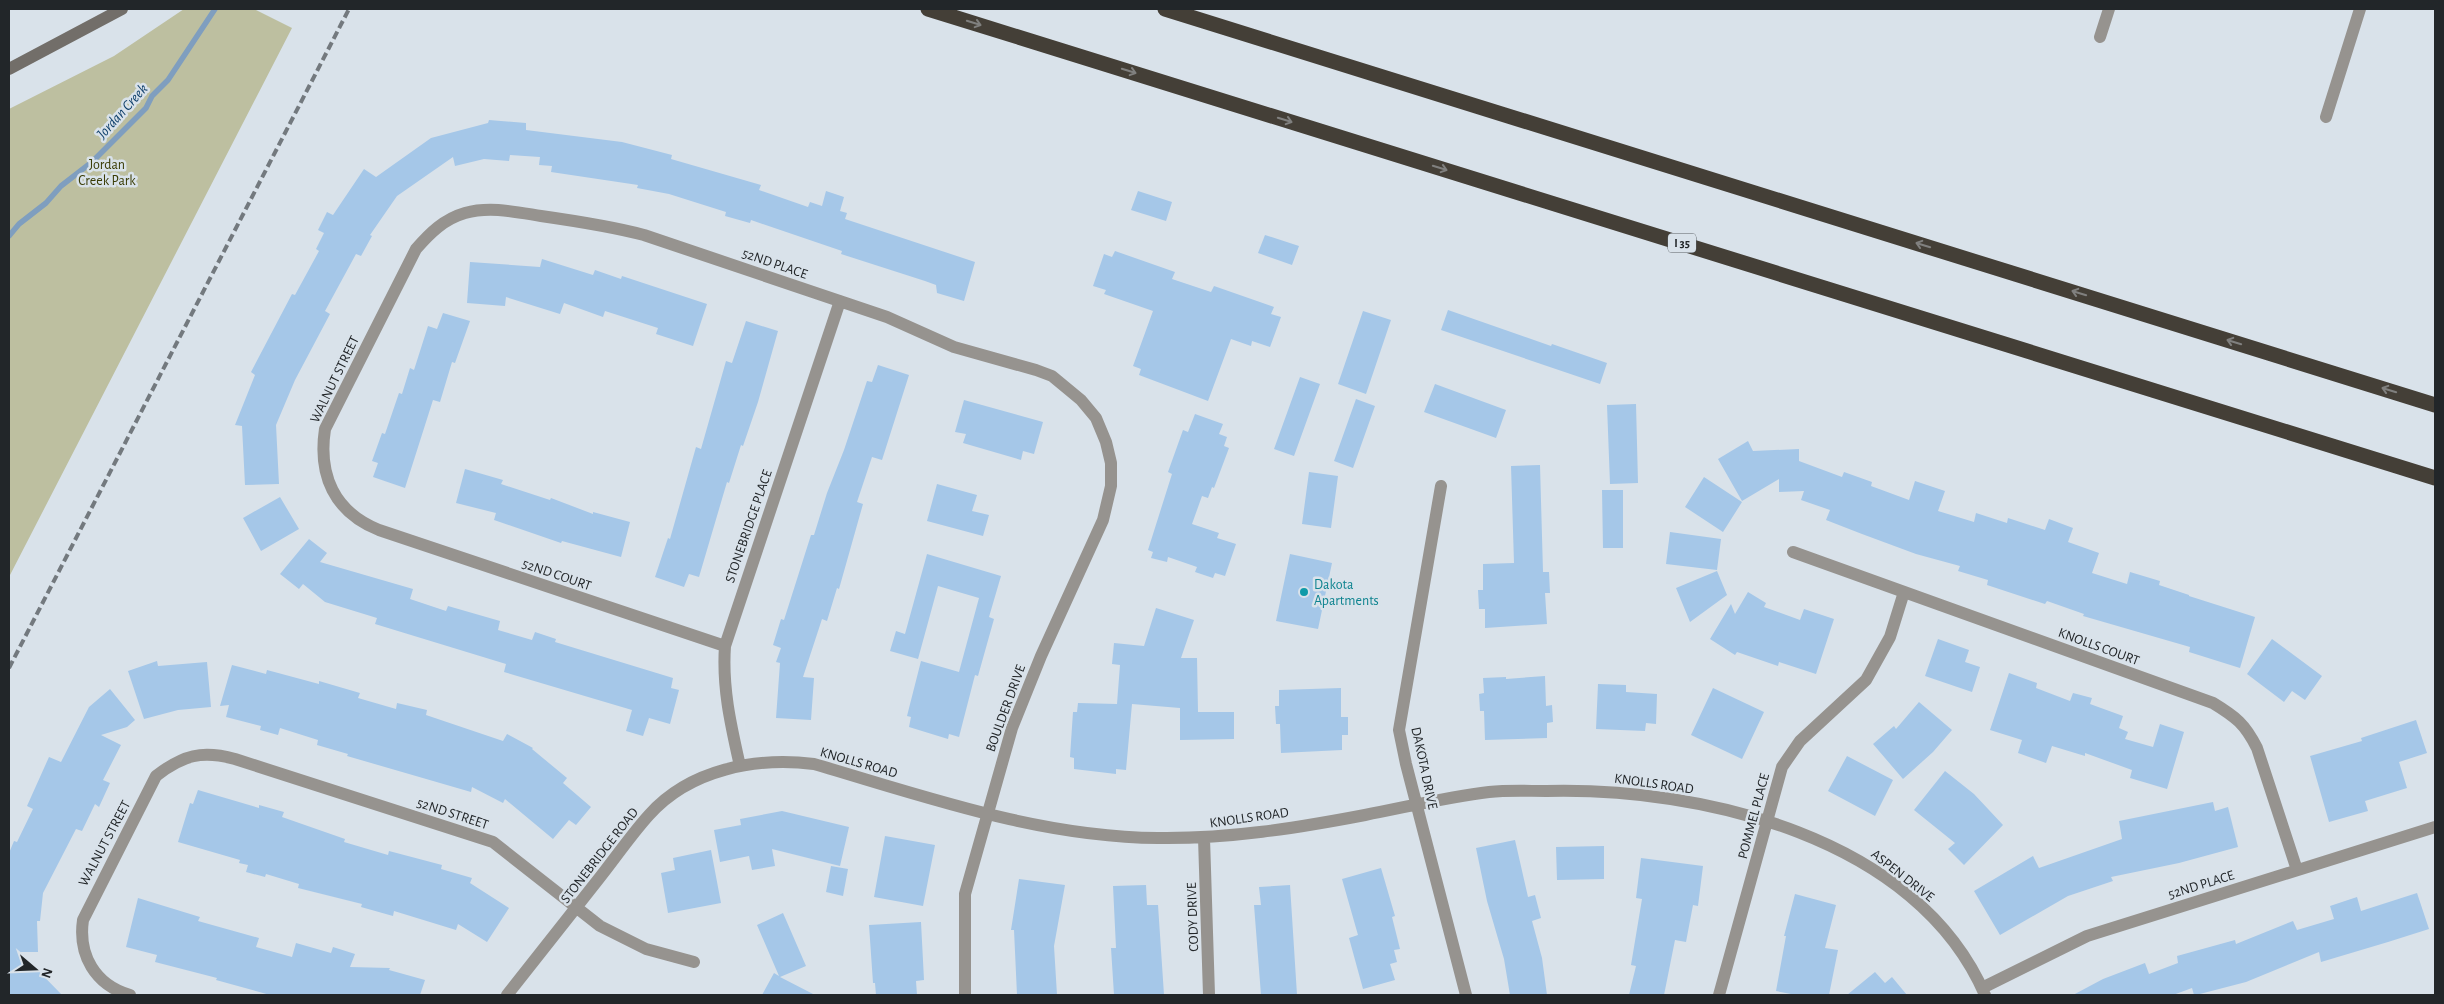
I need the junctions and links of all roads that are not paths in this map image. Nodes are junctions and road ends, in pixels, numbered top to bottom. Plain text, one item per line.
1 (122, 9) edge
2 (928, 9) edge
3 (1165, 9) edge
4 (2109, 9) edge
5 (2360, 9) edge
6 (2100, 37) dead end
7 (9, 69) edge
8 (2326, 117) dead end
9 (412, 256) joint
10 (840, 301) junction
11 (2435, 405) edge
12 (1106, 442) joint
13 (2435, 478) edge
14 (1441, 486) dead end
15 (379, 530) joint
16 (1793, 552) dead end
17 (1904, 592) junction
18 (725, 646) junction
19 (235, 759) joint
20 (740, 766) junction
21 (1416, 803) junction
22 (987, 814) junction
23 (1766, 822) junction
24 (2435, 827) edge
25 (1204, 838) junction
26 (2297, 870) junction
27 (576, 908) junction
28 (694, 962) dead end
29 (1984, 991) edge
30 (126, 994) edge
31 (507, 995) edge
32 (965, 995) edge
33 (1210, 995) edge
34 (1466, 995) edge
35 (1719, 995) edge

1 - 7 main road
2 -> 13 highway, I 35
11 -> 3 highway
4 - 6 street
5 - 8 street
9 - 10 street, 52ND PLACE
9 - 15 street, WALNUT STREET
10 - 12 street, 52ND PLACE
10 - 18 street, STONEBRIDGE PLACE
12 - 22 street, BOULDER DRIVE
14 - 21 street, DAKOTA DRIVE
15 - 18 street, 52ND COURT
16 - 17 street, KNOLLS COURT
17 - 23 street, POMMEL PLACE
17 - 26 street, KNOLLS COURT
18 - 20 street, STONEBRIDGE PLACE
19 - 27 street, 52ND STREET
19 - 30 street, WALNUT STREET
20 - 22 street, KNOLLS ROAD
20 - 27 street, STONEBRIDGE ROAD
21 - 23 street, KNOLLS ROAD
21 - 25 street, KNOLLS ROAD
21 - 34 street, DAKOTA DRIVE
22 - 25 street, KNOLLS ROAD
22 - 32 street, BOULDER DRIVE
23 - 29 street, ASPEN DRIVE
23 - 35 street, POMMEL PLACE
24 - 26 street, 52ND PLACE
25 - 33 street, CODY DRIVE
26 - 29 street, 52ND PLACE
27 - 28 street, 52ND STREET
27 - 31 street, STONEBRIDGE ROAD

